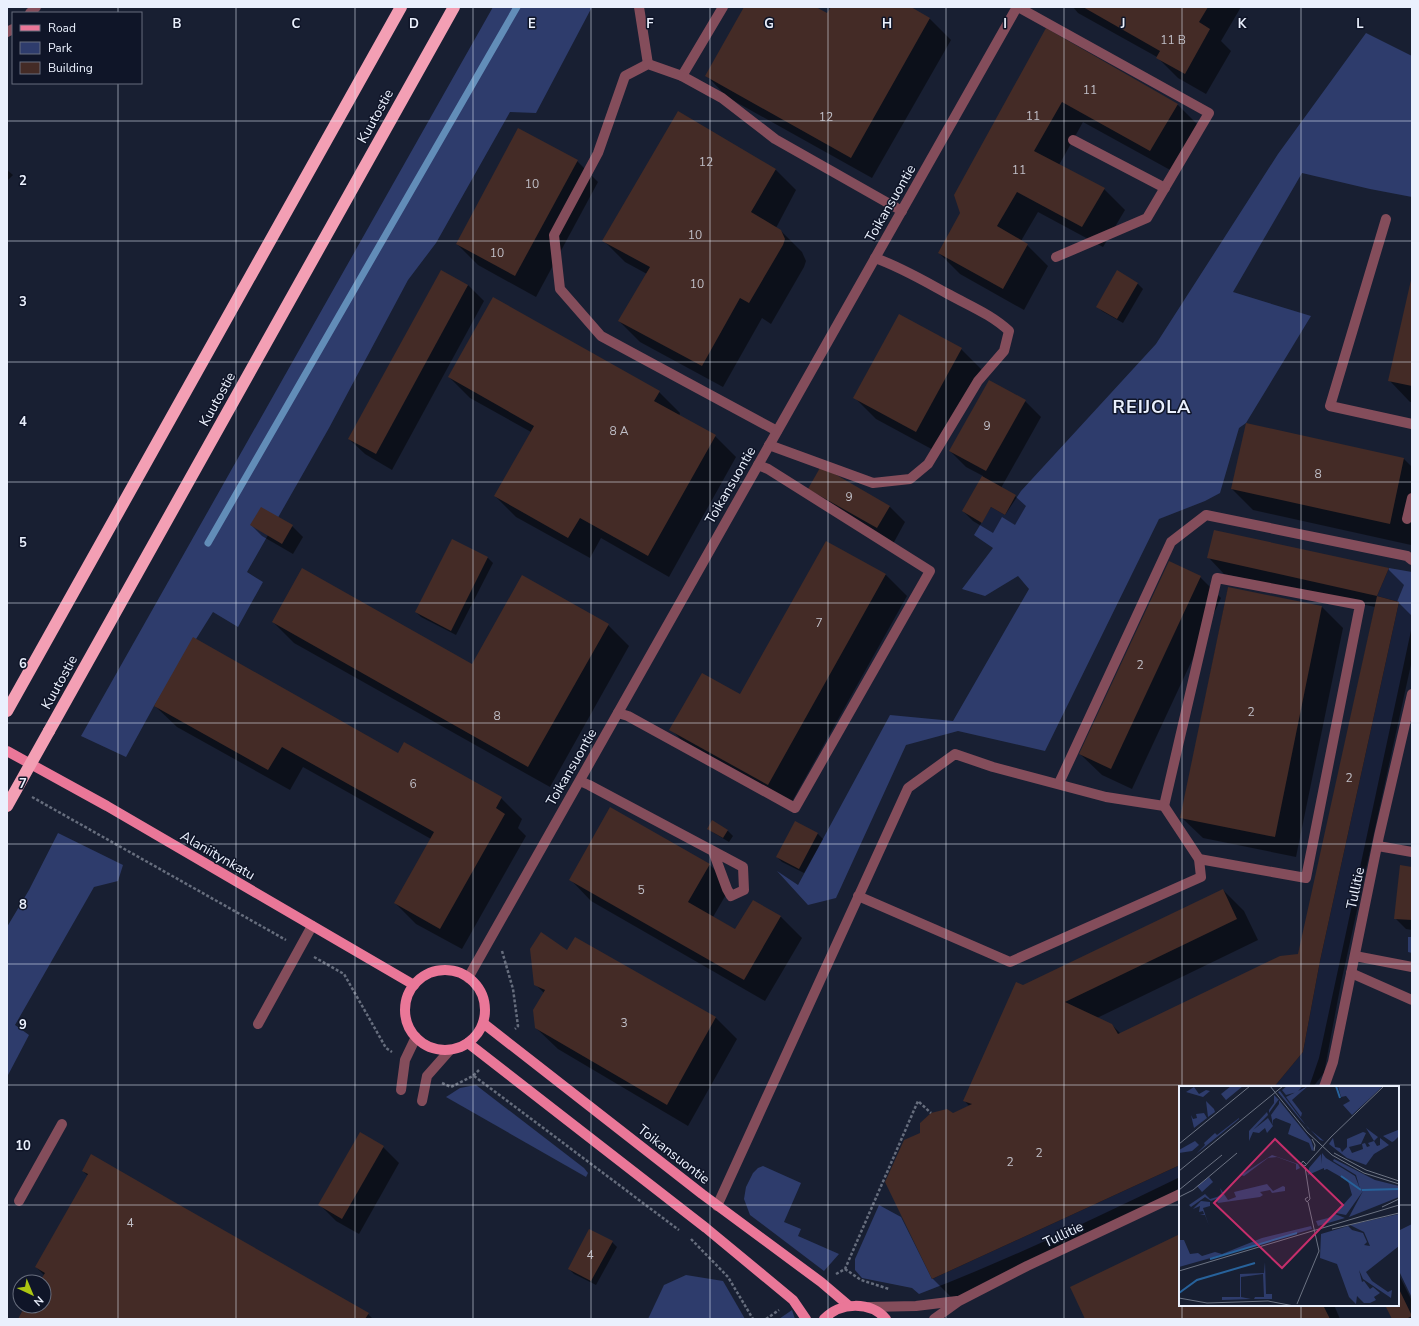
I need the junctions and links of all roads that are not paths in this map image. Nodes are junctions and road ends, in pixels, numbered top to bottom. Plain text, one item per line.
1 (400, 7) edge
2 (454, 7) edge
3 (639, 7) edge
4 (723, 7) edge
5 (1017, 7) edge
6 (648, 64) junction
7 (682, 76) junction
8 (1073, 140) dead end
9 (1165, 188) junction
10 (902, 211) junction
11 (1386, 219) dead end
12 (1056, 257) dead end
13 (875, 258) junction
14 (1412, 424) edge
15 (777, 431) junction
16 (769, 445) junction
17 (758, 465) junction
18 (1412, 498) edge
19 (1407, 520) dead end
20 (1412, 560) edge
21 (1412, 694) edge
22 (7, 711) edge
23 (618, 713) junction
24 (1407, 737) edge
25 (7, 751) edge
26 (580, 780) junction
27 (1059, 783) junction
28 (7, 806) edge
29 (1164, 806) junction
30 (1378, 846) junction
31 (713, 851) dead end
32 (1412, 852) edge
33 (1199, 859) junction
34 (858, 896) junction
35 (312, 926) junction
36 (1355, 956) junction
37 (1412, 967) edge
38 (1352, 973) junction
39 (468, 978) junction
40 (414, 985) junction
41 (1412, 1000) edge
42 (483, 1023) junction
43 (258, 1024) dead end
44 (416, 1038) junction
45 (468, 1043) junction
46 (450, 1050) junction
47 (1324, 1086) edge
48 (401, 1090) dead end
49 (422, 1101) dead end
50 (62, 1124) dead end
51 (1179, 1194) edge
52 (19, 1201) dead end
53 (717, 1206) junction
54 (959, 1301) junction
55 (848, 1305) junction
56 (870, 1307) junction
57 (806, 1319) edge
58 (824, 1319) edge
59 (886, 1319) edge
60 (934, 1319) edge

1 - 22 highway
2 - 28 highway, Kuutostie, bridge
3 - 6 street
4 - 7 street
5 - 9 street
5 - 10 street, Toikansuontie
6 - 7 street
6 - 15 street
7 - 10 street
8 - 9 street
9 - 12 street
10 - 13 street, Toikansuontie
11 - 14 street
13 - 15 street, Toikansuontie
13 - 16 street
15 - 16 street, Toikansuontie
16 - 17 street, Toikansuontie
17 - 23 street, Toikansuontie
17 - 23 street
18 - 19 street
20 - 27 street
21 - 24 street, Tullitie
23 - 26 street, Toikansuontie
24 - 30 street, Tullitie
25 - 35 main road, Alaniitynkatu
26 - 31 street
26 - 39 street, Toikansuontie
27 - 29 street
27 - 34 street
29 - 33 street
29 - 33 street
30 - 32 street
30 - 36 street, Tullitie
33 - 34 street
34 - 53 street
35 - 40 main road, Alaniitynkatu
35 - 43 street
36 - 37 street
36 - 38 street, Tullitie
38 - 41 street
38 - 47 street, Tullitie
39 - 40 main road
39 - 42 main road
40 - 44 main road
42 - 45 main road
42 - 53 main road, Toikansuontie
44 - 46 main road
44 - 48 street
45 - 46 main road
45 - 57 main road
46 - 49 street
50 - 52 street
51 - 54 street, Tullitie
53 - 55 main road, Toikansuontie
54 - 56 street, Tullitie
54 - 60 street, Tullitie
55 - 56 main road
55 - 58 main road
56 - 59 main road

